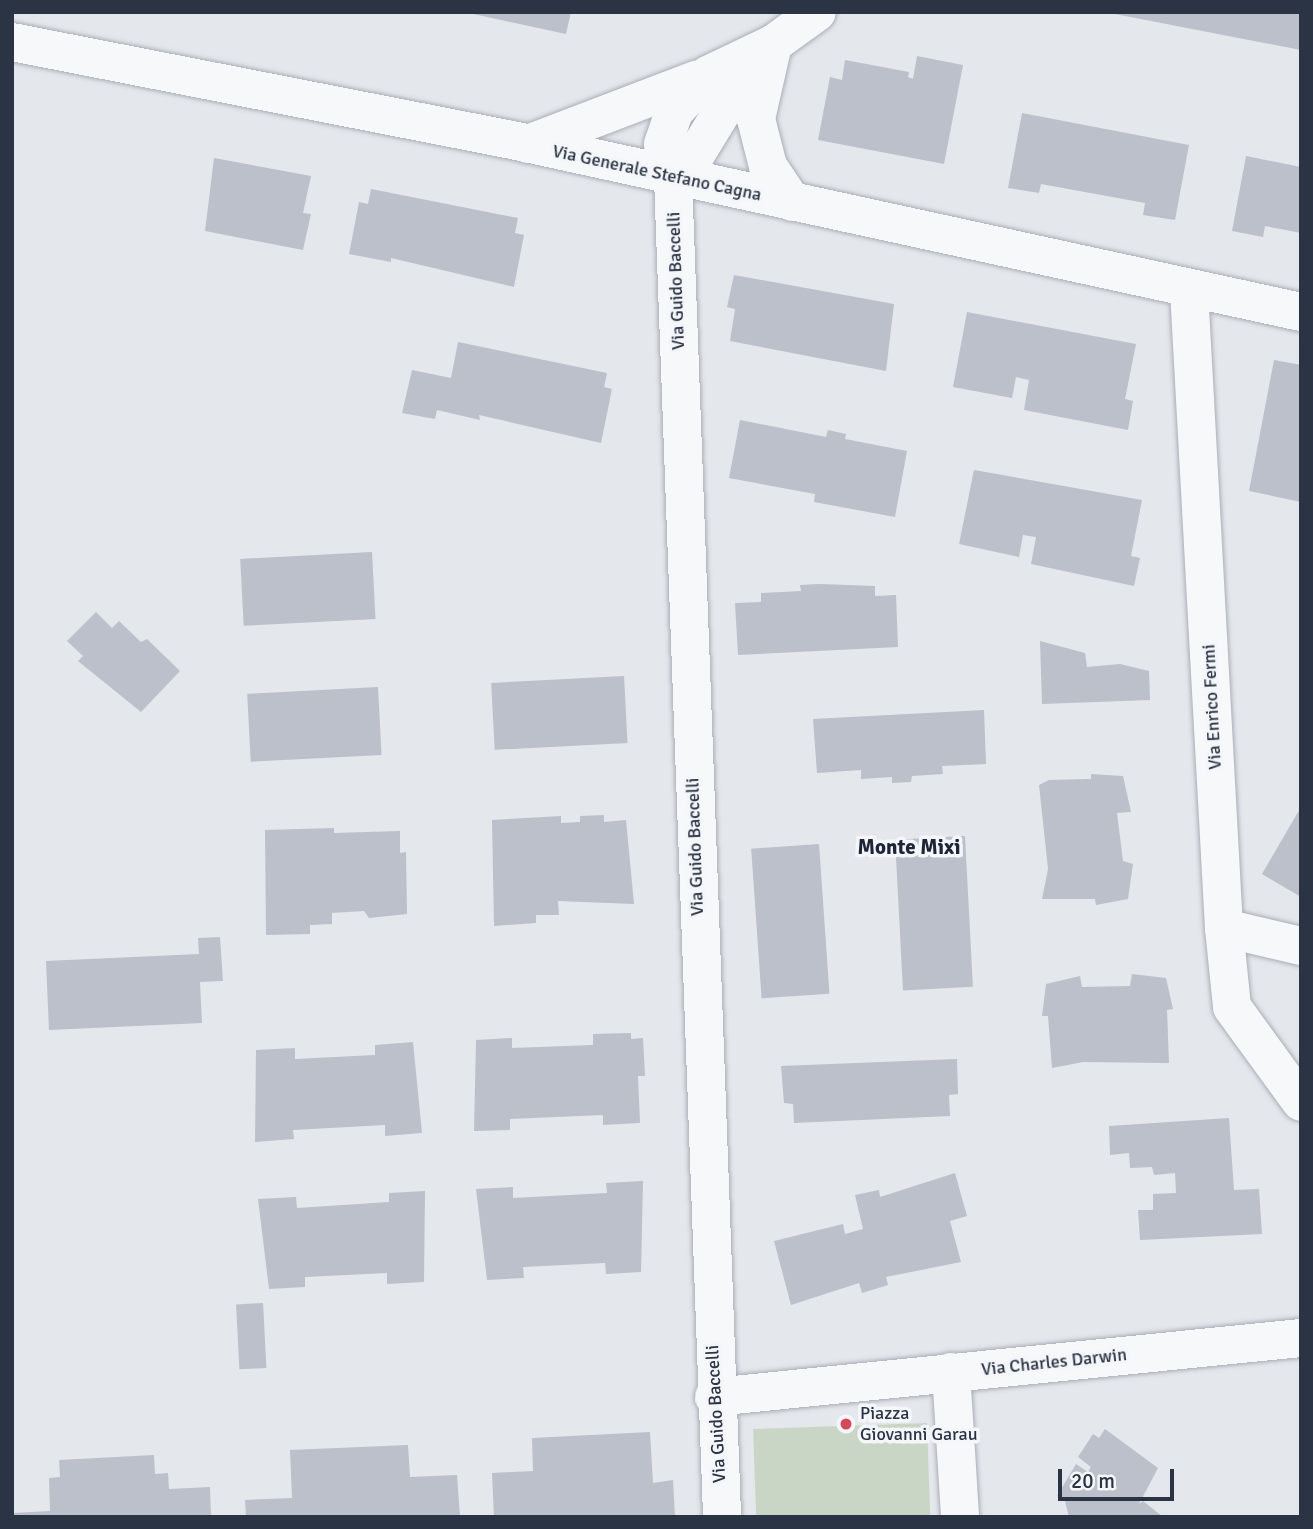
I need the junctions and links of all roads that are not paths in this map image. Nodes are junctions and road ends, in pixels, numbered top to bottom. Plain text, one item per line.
1 (817, 12) edge
2 (12, 42) edge
3 (773, 44) junction
4 (708, 75) junction
5 (761, 82) junction
6 (528, 144) junction
7 (673, 178) junction
8 (792, 202) junction
9 (1189, 290) junction
10 (1301, 312) edge
11 (1224, 928) junction
12 (1301, 946) edge
13 (1301, 1102) edge
14 (1301, 1338) edge
15 (951, 1372) junction
16 (714, 1397) junction
17 (722, 1517) edge
18 (960, 1517) edge

1 - 3 street
2 - 6 street, Via Generale Stefano Cagna
3 - 4 street
3 - 5 street
4 - 6 street
4 - 7 street, Via Guido Baccelli
5 - 7 street
5 - 8 street
6 - 7 street, Via Generale Stefano Cagna
7 - 8 street, Via Generale Stefano Cagna
7 - 16 street, Via Guido Baccelli
8 - 9 street, Via Generale Stefano Cagna
9 - 10 street, Via Generale Stefano Cagna
9 - 11 street, Via Enrico Fermi
11 - 12 street
11 - 13 street, Via Enrico Fermi
14 - 15 street, Via Charles Darwin
15 - 16 street
15 - 18 street
16 - 17 street, Via Guido Baccelli

